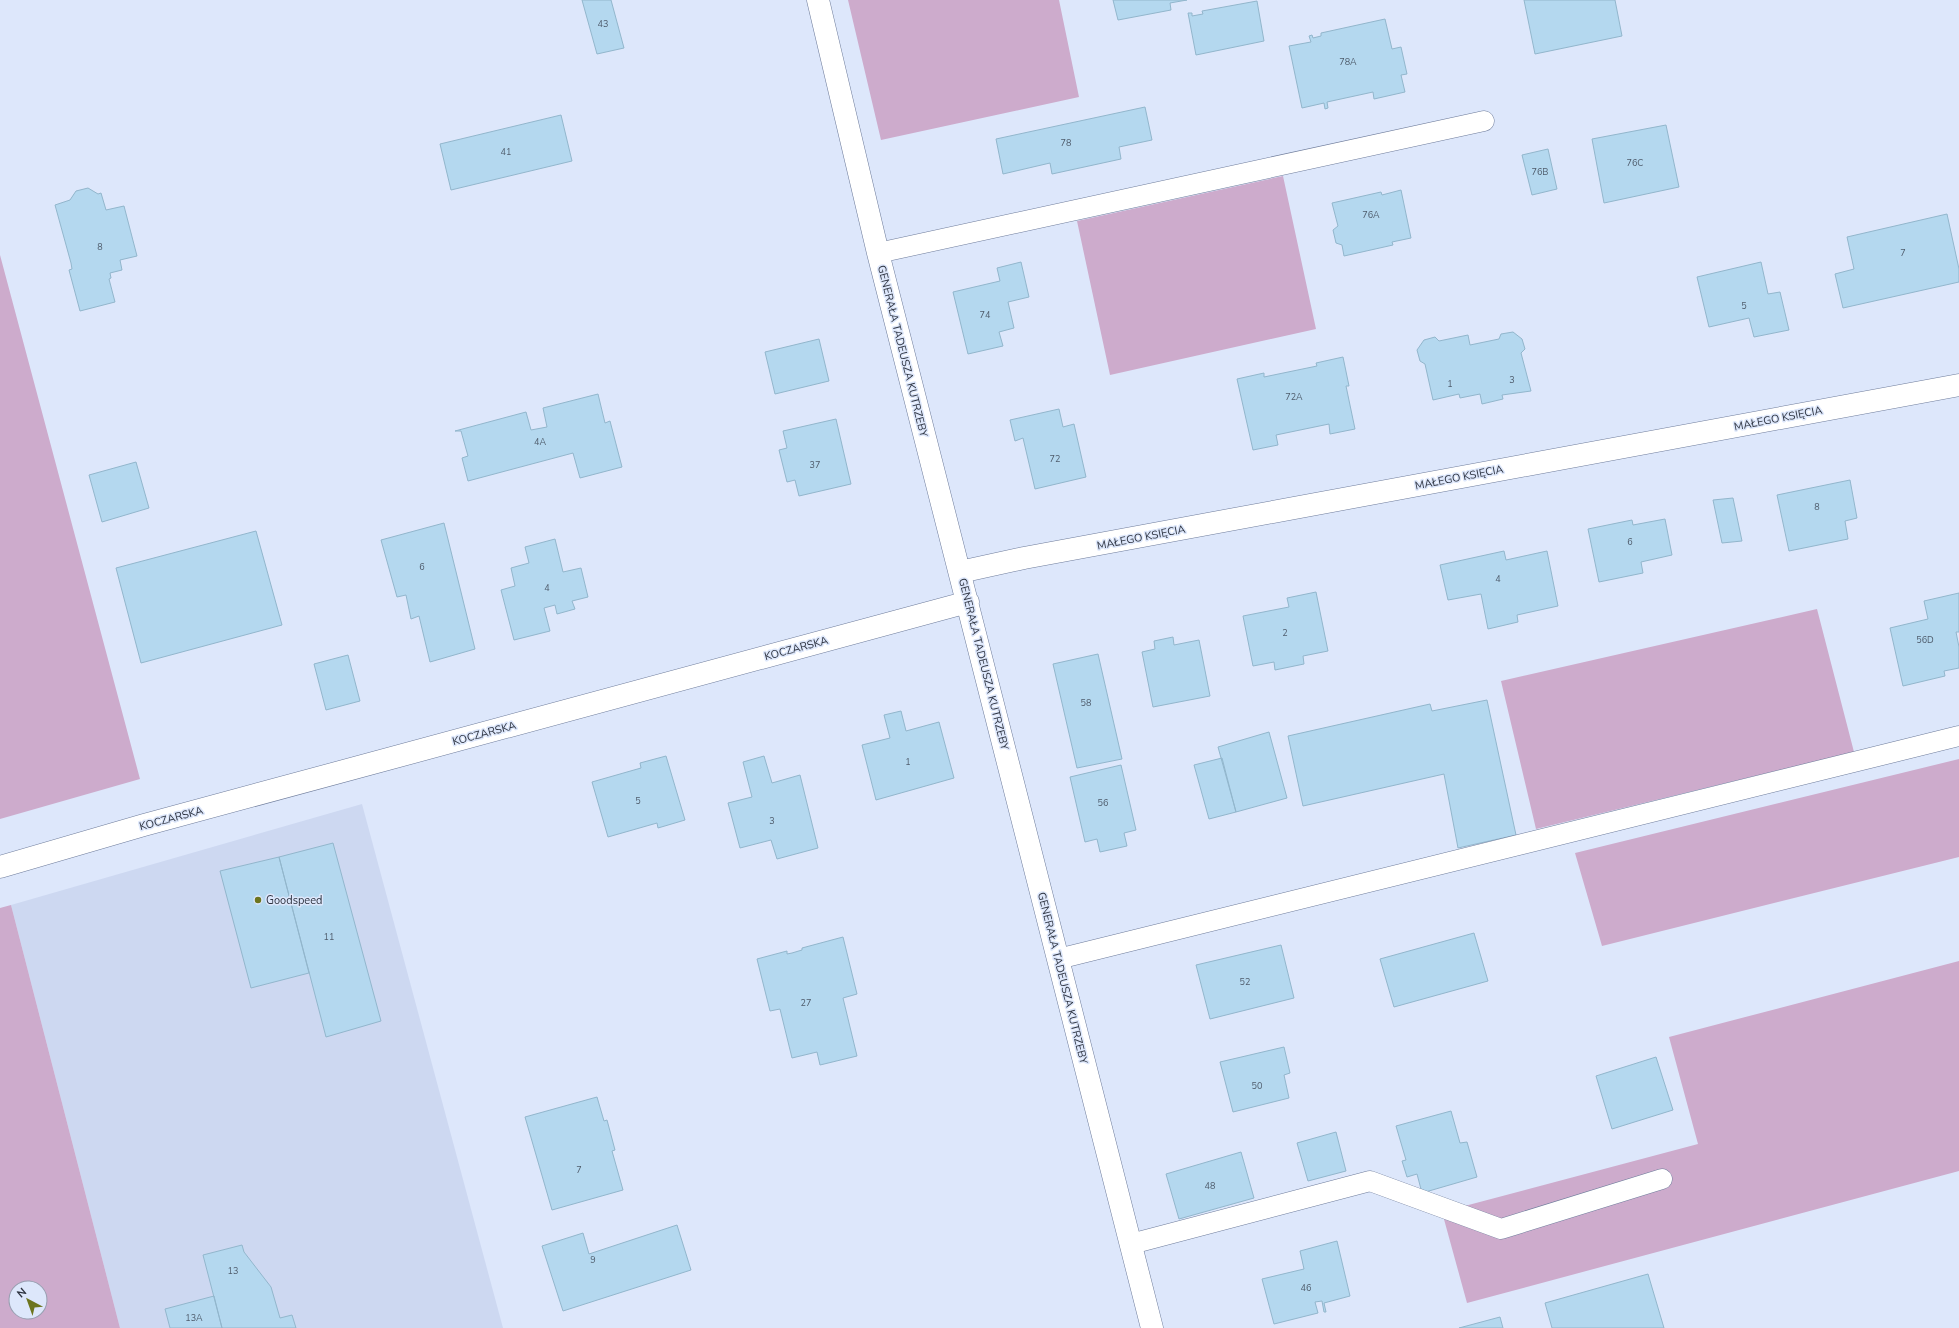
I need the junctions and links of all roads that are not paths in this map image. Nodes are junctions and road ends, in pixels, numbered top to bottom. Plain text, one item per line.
1 (818, 0) edge
2 (1484, 121) dead end
3 (878, 254) junction
4 (1959, 385) edge
5 (960, 572) junction
6 (968, 602) junction
7 (1959, 736) edge
8 (0, 867) edge
9 (1058, 960) junction
10 (1662, 1179) dead end
11 (1131, 1244) junction
12 (1152, 1328) edge

1 - 3 street, GENERAŁA TADEUSZA KUTRZEBY
2 - 3 lane
3 - 5 street, GENERAŁA TADEUSZA KUTRZEBY
4 - 5 street, MAŁEGO KSIĘCIA
5 - 6 street, GENERAŁA TADEUSZA KUTRZEBY
6 - 8 street, KOCZARSKA
6 - 9 street, GENERAŁA TADEUSZA KUTRZEBY
7 - 9 lane
9 - 11 street, GENERAŁA TADEUSZA KUTRZEBY
10 - 11 lane
11 - 12 street, GENERAŁA TADEUSZA KUTRZEBY

